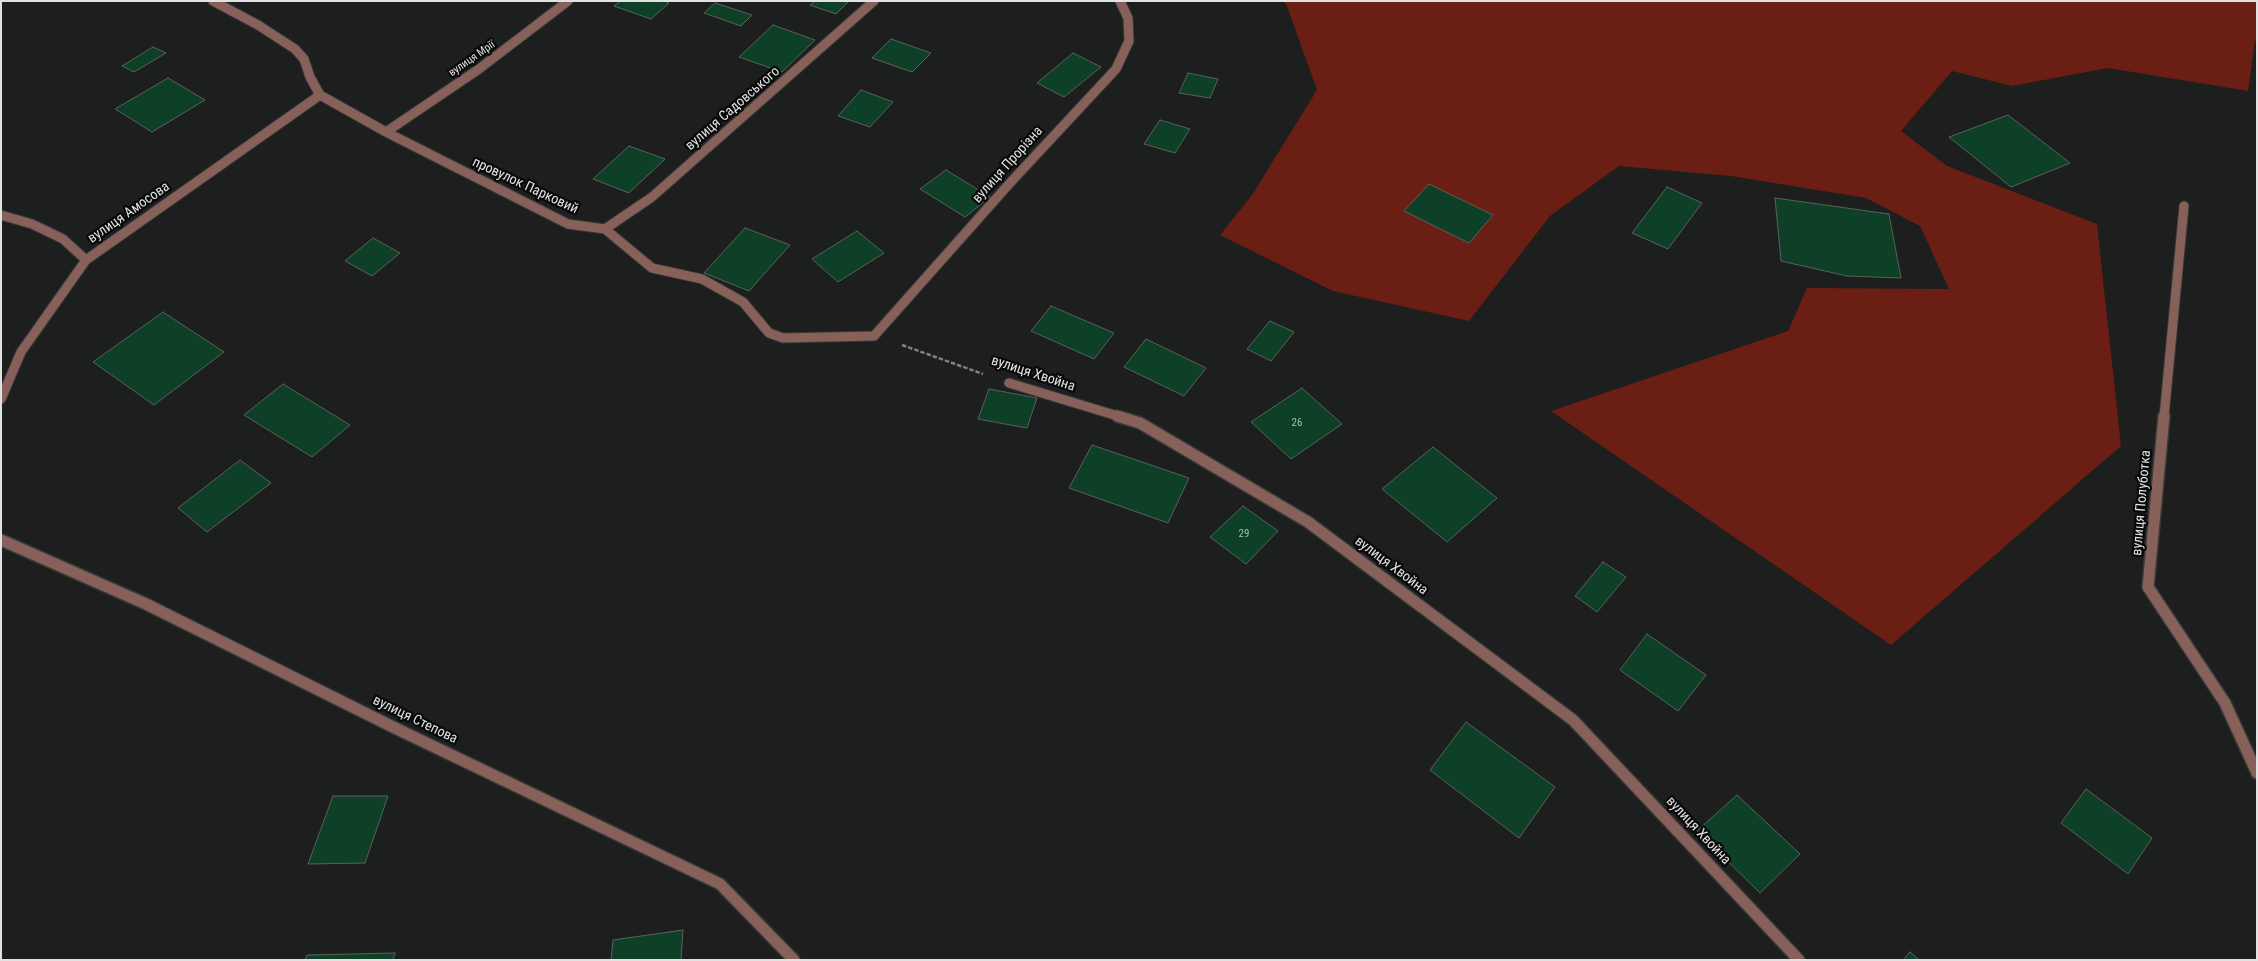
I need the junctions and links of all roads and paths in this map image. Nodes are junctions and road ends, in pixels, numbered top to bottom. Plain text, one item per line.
1 (213, 1) edge
2 (568, 1) edge
3 (874, 1) edge
4 (1120, 1) edge
5 (320, 95) junction
6 (386, 132) junction
7 (2184, 206) dead end
8 (1, 215) edge
9 (605, 229) junction
10 (86, 260) junction
11 (874, 336) junction
12 (1010, 384) joint
13 (1, 399) edge
14 (1, 540) edge
15 (2257, 773) edge
16 (794, 960) edge
17 (1799, 960) edge

1 - 5 street
2 - 6 street, вулиця Мрії
3 - 9 street, вулиця Садовського
4 - 11 street, вулиця Прорізна
5 - 6 street, провулок Парковий
5 - 10 street, вулиця Амосова
6 - 9 street, провулок Парковий
7 - 15 street, вулиця Полуботка
8 - 10 street
9 - 11 street
10 - 13 street, вулиця Амосова
11 - 12 path, вулиця Хвойна
12 - 17 street, вулиця Хвойна
14 - 16 street, вулиця Степова

